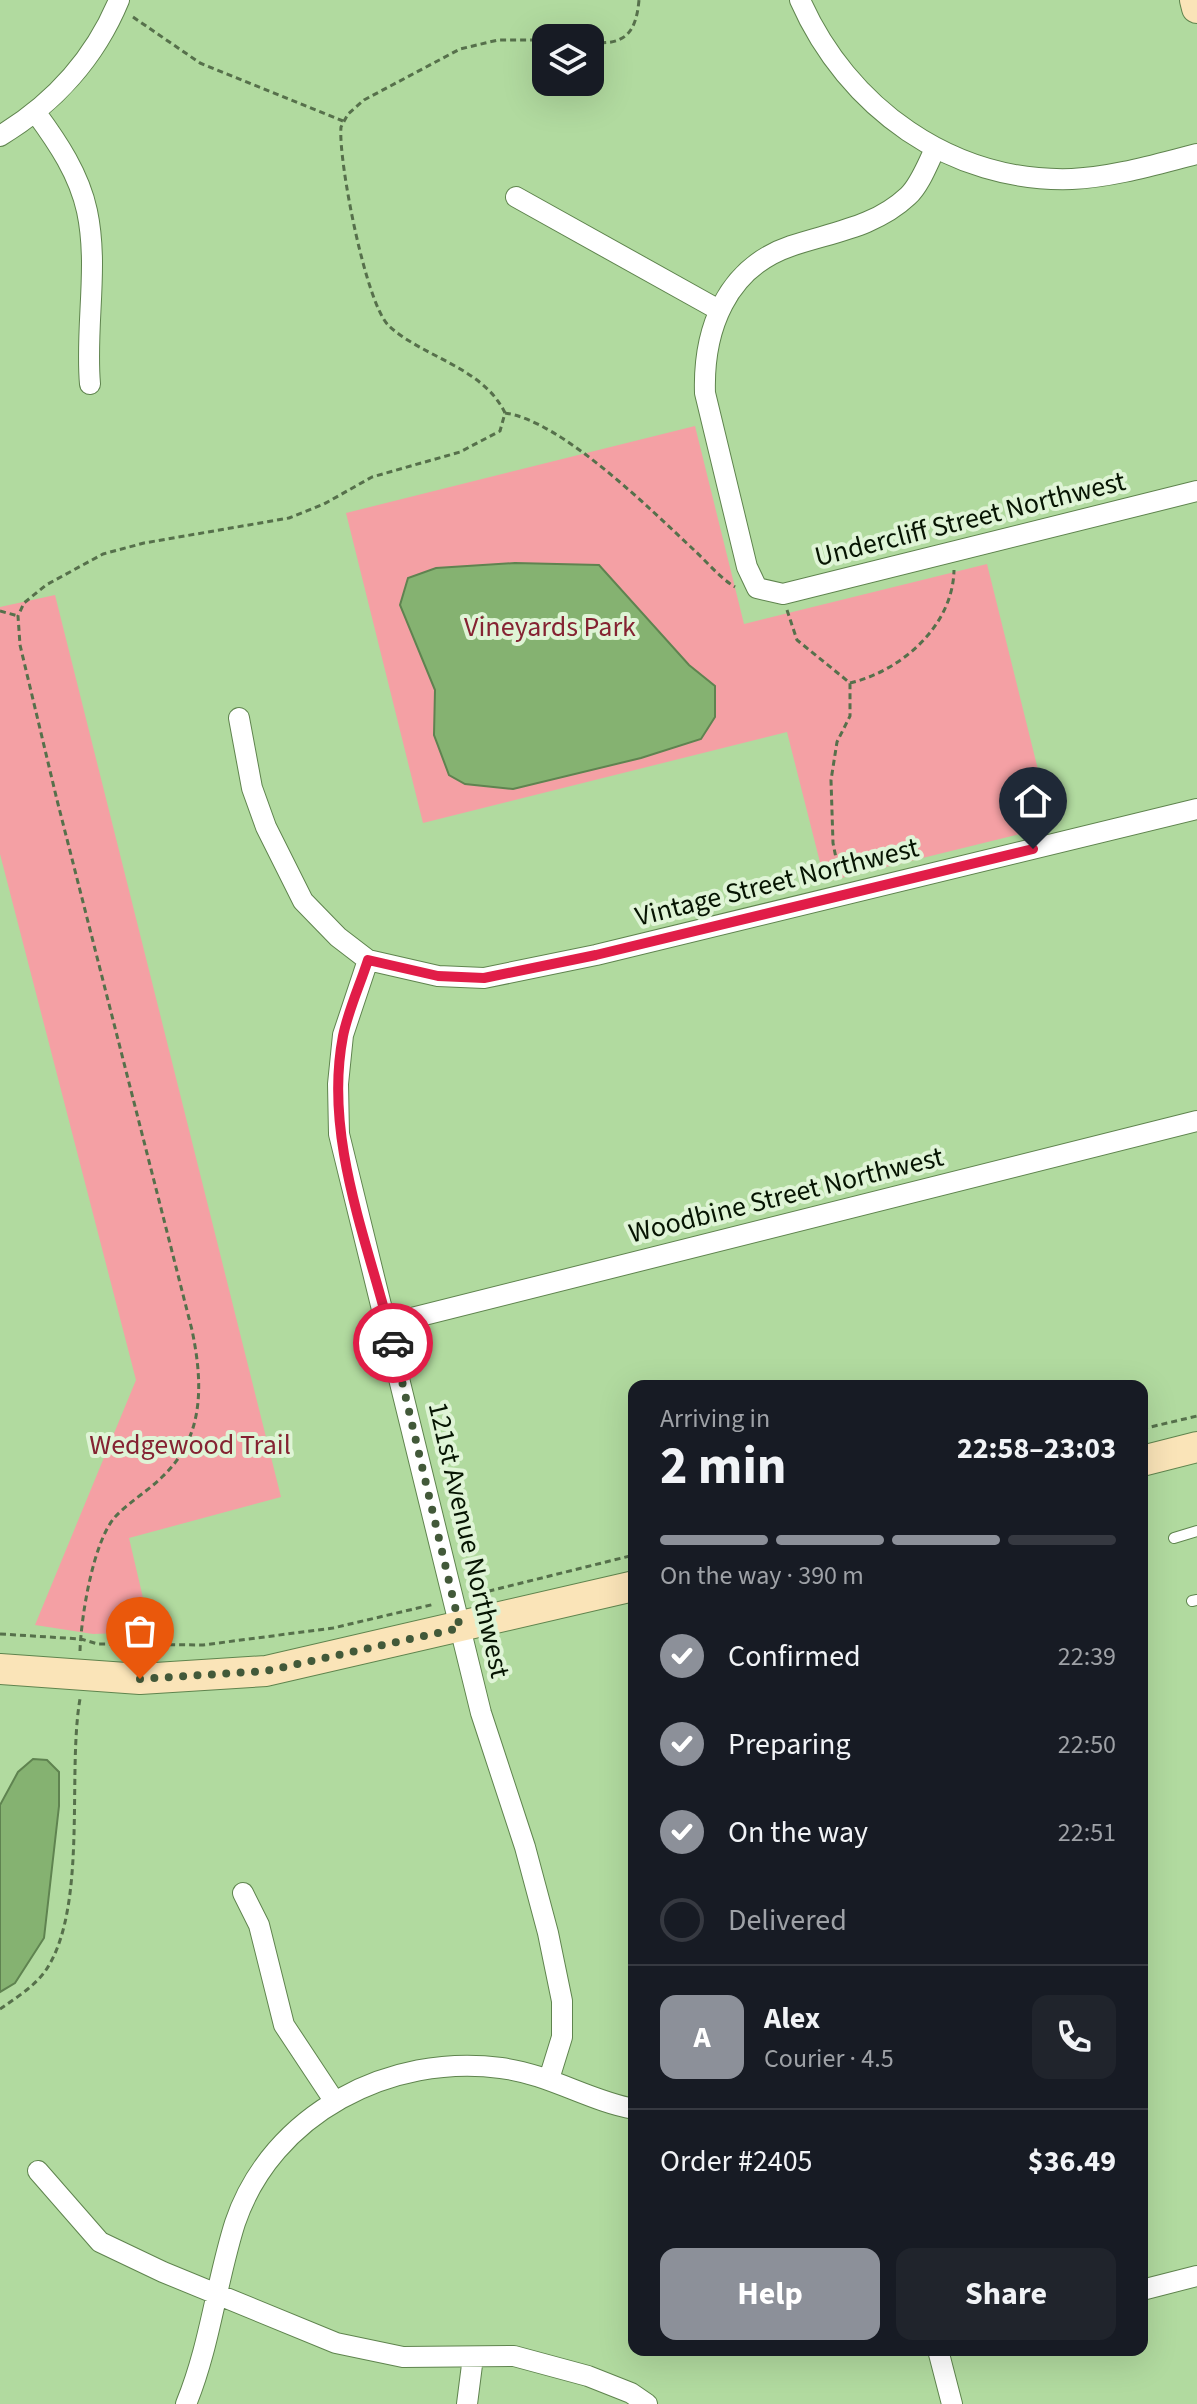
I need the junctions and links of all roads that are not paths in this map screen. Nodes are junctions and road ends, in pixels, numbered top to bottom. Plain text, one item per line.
1 (800, 0) edge
2 (1195, 0) edge
3 (118, 3) edge
4 (1197, 8) edge
5 (36, 113) junction
6 (0, 136) edge
7 (935, 149) junction
8 (1197, 154) edge
9 (516, 197) dead end
10 (717, 309) junction
11 (90, 384) dead end
12 (1197, 491) edge
13 (239, 718) dead end
14 (1197, 809) edge
15 (368, 960) junction
16 (1197, 1121) edge
17 (388, 1324) junction
18 (1197, 1447) edge
19 (1148, 1459) edge
20 (1197, 1531) edge
21 (1174, 1538) dead end
22 (628, 1587) edge
23 (458, 1614) junction
24 (0, 1669) edge
25 (243, 1893) dead end
26 (549, 2079) junction
27 (333, 2099) junction
28 (628, 2108) edge
29 (38, 2171) dead end
30 (1197, 2276) edge
31 (1148, 2288) edge
32 (216, 2294) junction
33 (940, 2356) edge
34 (473, 2357) junction
35 (186, 2404) edge
36 (467, 2404) edge
37 (647, 2404) edge
38 (952, 2404) edge

1 - 7 street
2 - 4 main road
3 - 5 street
5 - 6 street
5 - 11 street
7 - 8 street
7 - 10 street
9 - 10 street
10 - 12 street, Undercliff Street Northwest
13 - 15 street
14 - 15 street, Vintage Street Northwest
15 - 17 street, 121st Avenue Northwest
16 - 17 street, Woodbine Street Northwest
17 - 23 street, 121st Avenue Northwest
18 - 19 main road
20 - 21 lane
22 - 23 main road
23 - 24 main road
23 - 26 street, 121st Avenue Northwest
25 - 27 street
26 - 27 street
26 - 28 street
27 - 32 street
29 - 32 street
30 - 31 street
32 - 34 street
32 - 35 street
33 - 38 street
34 - 36 street
34 - 37 street

